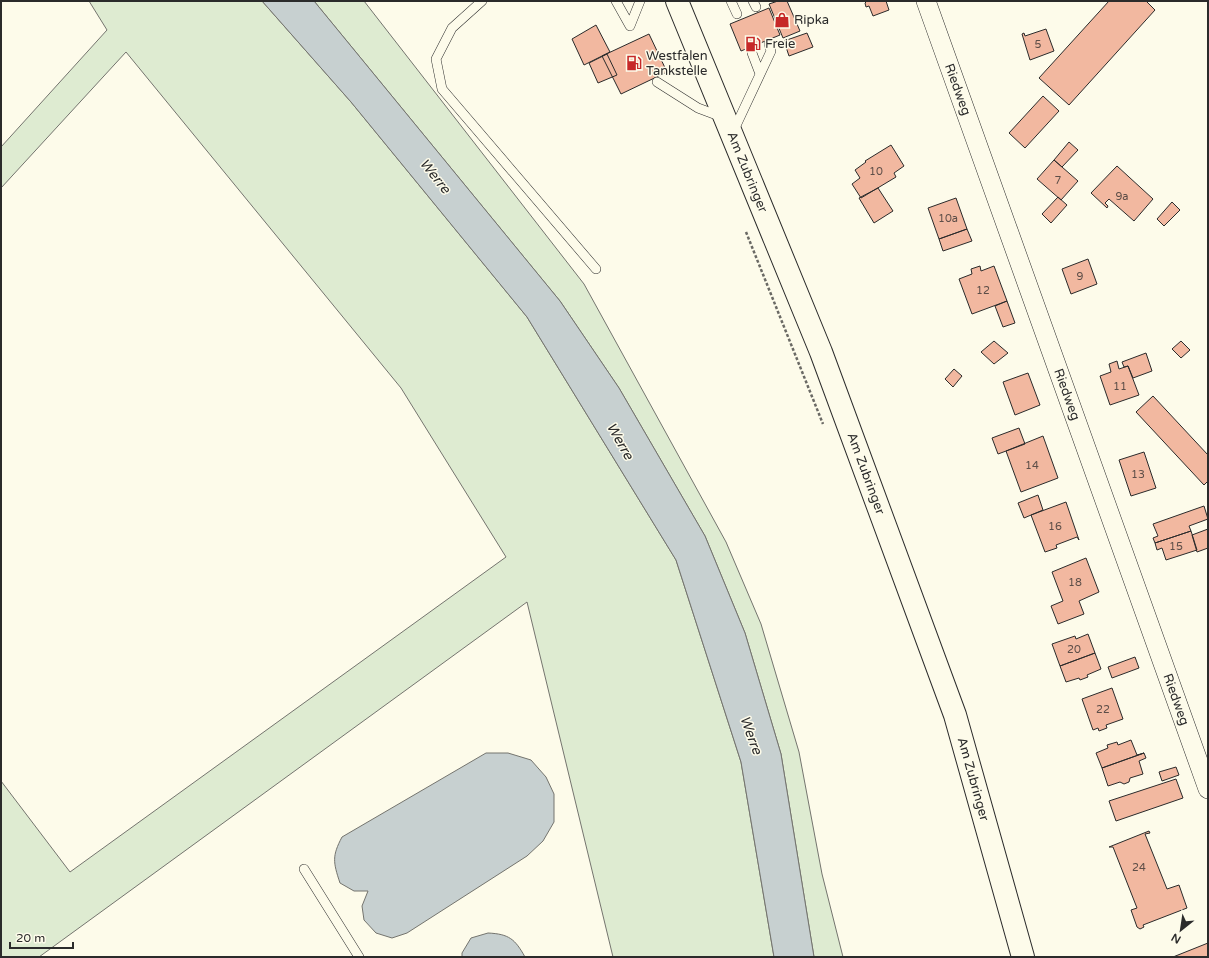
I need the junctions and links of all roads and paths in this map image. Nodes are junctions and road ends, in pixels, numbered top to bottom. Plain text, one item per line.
1 (482, 1) edge
2 (616, 1) edge
3 (640, 1) edge
4 (676, 1) edge
5 (731, 1) edge
6 (926, 1) edge
7 (737, 14) dead end
8 (769, 44) dead end
9 (752, 54) dead end
10 (760, 74) junction
11 (656, 82) dead end
12 (728, 126) junction
13 (744, 226) dead end
14 (596, 269) dead end
15 (823, 426) dead end
16 (1208, 788) edge
17 (304, 869) dead end
18 (359, 957) edge
19 (1023, 957) edge

1 - 14 lane
2 - 3 lane
4 - 12 main road, Am Zubringer
5 - 7 lane
6 - 16 street, Riedweg
8 - 10 lane
9 - 10 lane
10 - 12 lane
11 - 12 lane
12 - 19 main road, Am Zubringer
13 - 15 path
17 - 18 lane

